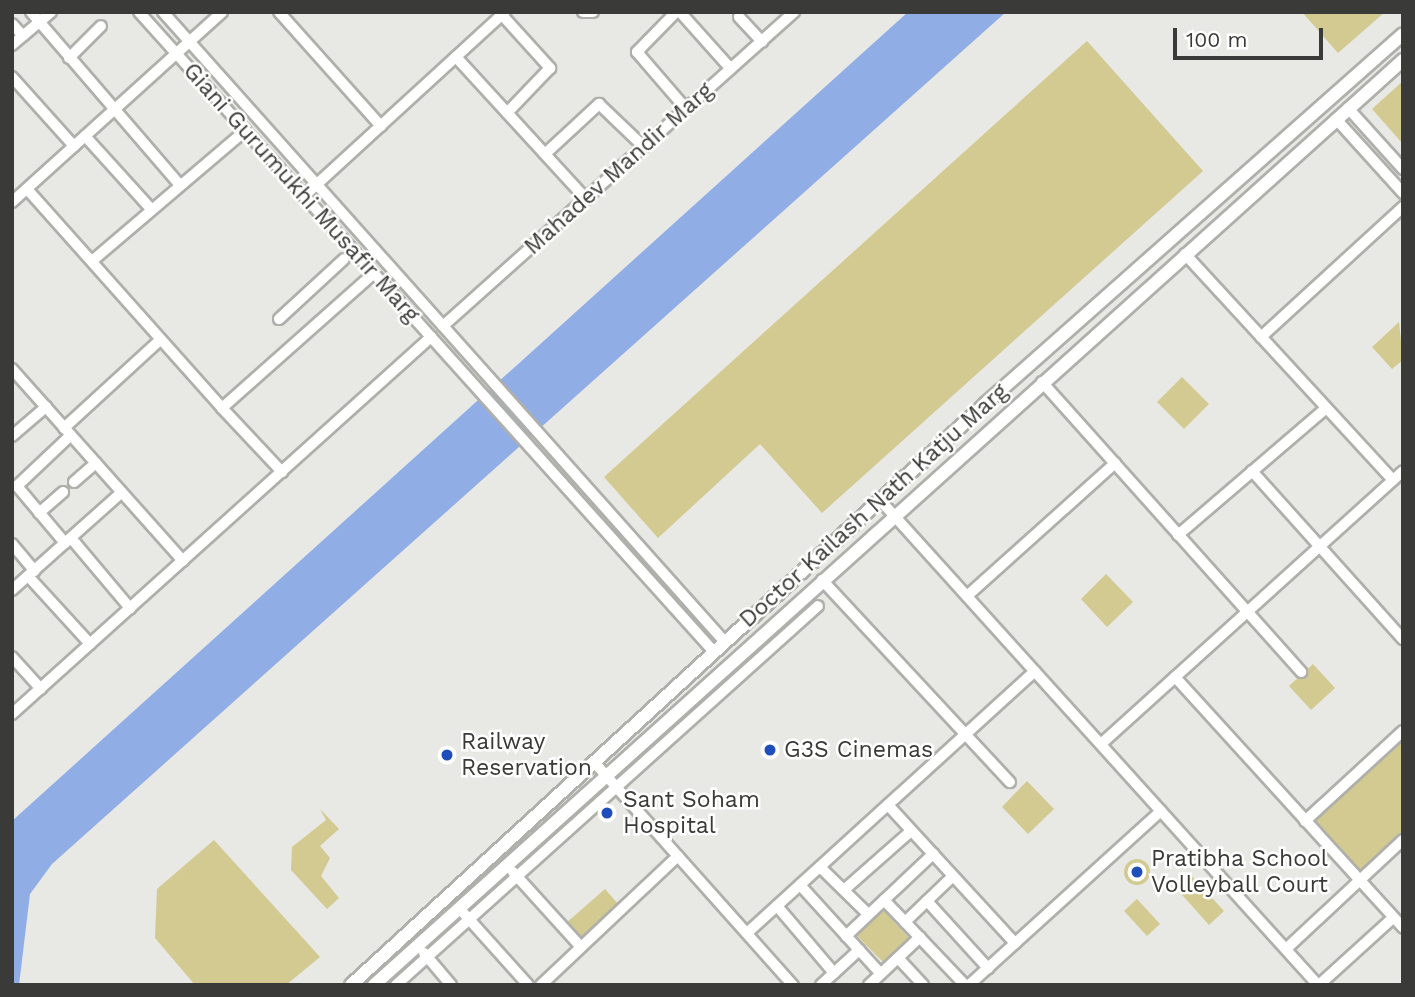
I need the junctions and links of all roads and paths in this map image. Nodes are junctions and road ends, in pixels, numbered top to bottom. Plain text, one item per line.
1 (30, 12) edge
2 (51, 12) edge
3 (139, 12) edge
4 (163, 12) edge
5 (222, 12) edge
6 (279, 12) edge
7 (583, 12) edge
8 (593, 12) edge
9 (678, 12) edge
10 (504, 14) edge
11 (787, 15) edge
12 (739, 17) dead end
13 (39, 23) junction
14 (12, 24) edge
15 (101, 26) dead end
16 (1403, 34) edge
17 (23, 36) junction
18 (190, 41) junction
19 (762, 42) junction
20 (12, 45) edge
21 (176, 54) junction
22 (456, 57) junction
23 (69, 58) junction
24 (1403, 60) edge
25 (731, 69) junction
26 (12, 77) edge
27 (113, 108) junction
28 (1348, 108) junction
29 (686, 109) junction
30 (507, 113) junction
31 (1336, 119) junction
32 (381, 126) junction
33 (246, 131) junction
34 (85, 136) junction
35 (74, 146) junction
36 (644, 147) junction
37 (545, 154) junction
38 (1403, 169) edge
39 (317, 184) junction
40 (180, 185) junction
41 (27, 189) junction
42 (1403, 193) edge
43 (304, 196) junction
44 (586, 199) junction
45 (13, 201) edge
46 (1403, 207) edge
47 (151, 209) junction
48 (1185, 254) junction
49 (344, 259) dead end
50 (92, 261) junction
51 (1135, 271) junction
52 (374, 273) junction
53 (1149, 287) junction
54 (279, 318) dead end
55 (443, 326) junction
56 (431, 337) junction
57 (1261, 337) junction
58 (160, 340) junction
59 (12, 369) edge
60 (1042, 382) junction
61 (46, 407) junction
62 (222, 408) junction
63 (1326, 408) junction
64 (68, 431) junction
65 (13, 434) edge
66 (96, 463) junction
67 (1115, 463) junction
68 (1252, 471) junction
69 (1403, 471) edge
70 (282, 472) junction
71 (1392, 480) junction
72 (74, 482) dead end
73 (64, 492) dead end
74 (122, 492) junction
75 (880, 500) junction
76 (39, 513) junction
77 (894, 515) junction
78 (1178, 535) junction
79 (68, 541) junction
80 (12, 544) edge
81 (1319, 547) junction
82 (183, 561) junction
83 (31, 573) junction
84 (822, 580) junction
85 (12, 590) edge
86 (967, 596) junction
87 (818, 606) dead end
88 (130, 608) junction
89 (1247, 612) junction
90 (1403, 639) edge
91 (725, 642) junction
92 (90, 644) junction
93 (714, 652) junction
94 (12, 657) edge
95 (1035, 671) junction
96 (1301, 672) dead end
97 (1175, 677) junction
98 (41, 689) junction
99 (12, 714) edge
100 (1403, 731) edge
101 (963, 736) junction
102 (1101, 744) junction
103 (594, 762) junction
104 (606, 775) junction
105 (1010, 782) dead end
106 (617, 787) junction
107 (888, 805) junction
108 (1161, 811) junction
109 (1305, 821) junction
110 (911, 831) junction
111 (1402, 843) edge
112 (933, 854) junction
113 (678, 856) junction
114 (506, 865) junction
115 (820, 867) junction
116 (516, 876) junction
117 (953, 876) junction
118 (1359, 880) junction
119 (800, 885) junction
120 (844, 890) junction
121 (884, 900) junction
122 (927, 901) junction
123 (777, 906) junction
124 (459, 908) junction
125 (869, 914) junction
126 (1393, 918) junction
127 (469, 920) junction
128 (905, 922) junction
129 (1403, 928) edge
130 (747, 933) junction
131 (846, 936) junction
132 (919, 937) junction
133 (1015, 943) junction
134 (418, 946) junction
135 (581, 947) junction
136 (1286, 949) junction
137 (859, 950) junction
138 (427, 957) junction
139 (898, 958) junction
140 (988, 968) junction
141 (834, 973) junction
142 (881, 974) junction
143 (524, 983) edge
144 (919, 983) edge
145 (377, 984) edge
146 (351, 985) edge
147 (396, 985) edge
148 (451, 985) edge
149 (541, 985) edge
150 (793, 985) edge
151 (821, 985) edge
152 (869, 985) edge
153 (967, 985) edge
154 (1319, 985) edge

1 - 13 street
2 - 13 street
3 - 21 street, Giani Gurumukhi Musafir Marg
4 - 18 street, Giani Gurumukhi Musafir Marg
5 - 18 street
6 - 32 street
7 - 8 street
9 - 25 street
9 - 29 street
10 - 22 street
10 - 30 street
11 - 19 street, Mahadev Mandir Marg
12 - 19 street
13 - 17 street
13 - 23 street
14 - 17 street
15 - 23 street
16 - 51 main road, Doctor Kailash Nath Katju Marg
17 - 20 street
18 - 21 street
18 - 39 street, Giani Gurumukhi Musafir Marg
19 - 25 street, Mahadev Mandir Marg
21 - 27 street
21 - 33 street, Giani Gurumukhi Musafir Marg
22 - 30 street
22 - 32 street
23 - 27 street
24 - 28 main road, Doctor Kailash Nath Katju Marg
25 - 29 street, Mahadev Mandir Marg
26 - 35 street
27 - 34 street
27 - 40 street
28 - 31 main road, Doctor Kailash Nath Katju Marg
28 - 38 street
29 - 36 street, Mahadev Mandir Marg
30 - 37 street
31 - 42 street
31 - 48 main road, Doctor Kailash Nath Katju Marg
32 - 39 street
33 - 40 street
33 - 43 street, Giani Gurumukhi Musafir Marg
34 - 35 street
34 - 47 street
35 - 41 street
36 - 37 street
36 - 44 street, Mahadev Mandir Marg
37 - 44 street
39 - 43 street
39 - 55 street, Giani Gurumukhi Musafir Marg
40 - 47 street
41 - 45 street
41 - 50 street
43 - 52 street, Giani Gurumukhi Musafir Marg
44 - 55 street, Mahadev Mandir Marg
46 - 57 street
47 - 50 street
48 - 53 main road, Doctor Kailash Nath Katju Marg
48 - 57 street
49 - 54 street
50 - 58 street
51 - 53 main road
51 - 75 main road, Doctor Kailash Nath Katju Marg
52 - 56 street, Giani Gurumukhi Musafir Marg
52 - 62 street
53 - 60 main road, Doctor Kailash Nath Katju Marg
55 - 91 street, Giani Gurumukhi Musafir Marg
56 - 70 street
56 - 93 street, Giani Gurumukhi Musafir Marg
57 - 63 street
58 - 62 street
58 - 64 street
59 - 61 street
60 - 67 street
60 - 77 main road, Doctor Kailash Nath Katju Marg
61 - 64 street
61 - 65 street
62 - 70 street
63 - 68 street
63 - 71 street
64 - 66 street
64 - 76 street
66 - 72 street
66 - 74 street
67 - 78 street
67 - 86 street
68 - 78 street
68 - 81 street
69 - 71 street
70 - 82 street
71 - 81 street
73 - 76 street
74 - 79 street
74 - 82 street
75 - 77 street
75 - 91 main road, Doctor Kailash Nath Katju Marg
76 - 79 street
77 - 84 main road, Doctor Kailash Nath Katju Marg
77 - 86 street
78 - 89 street
79 - 83 street
79 - 88 street
80 - 83 street
81 - 89 street
81 - 90 street
82 - 88 street
83 - 85 street
83 - 92 street
84 - 101 street
84 - 104 main road, Doctor Kailash Nath Katju Marg
86 - 95 street
87 - 106 street
88 - 92 street
89 - 96 street
89 - 97 street
91 - 93 main road, Doctor Kailash Nath Katju Marg
92 - 98 street
93 - 103 main road, Doctor Kailash Nath Katju Marg
94 - 98 street
95 - 101 street
95 - 102 street
97 - 102 street
97 - 109 street
98 - 99 street
100 - 109 street
101 - 105 street
101 - 107 street
102 - 108 street
103 - 104 street
103 - 146 main road, Doctor Kailash Nath Katju Marg
104 - 106 street
104 - 114 main road, Doctor Kailash Nath Katju Marg
106 - 113 street
106 - 116 street
107 - 110 street
107 - 115 street
108 - 133 street
108 - 136 street
109 - 118 street
110 - 112 street
110 - 120 street
111 - 118 street
112 - 117 street
112 - 121 street
113 - 130 street
113 - 135 street
114 - 116 street
114 - 124 main road, Doctor Kailash Nath Katju Marg
115 - 119 street
115 - 120 street
116 - 127 street
116 - 135 street
117 - 122 street
117 - 133 street
118 - 126 street
118 - 136 street
119 - 123 street
119 - 131 street
120 - 125 street
121 - 125 street
121 - 128 street
122 - 128 street
122 - 140 street
123 - 130 street
123 - 141 street
124 - 127 street
124 - 134 main road, Doctor Kailash Nath Katju Marg
125 - 131 street
126 - 129 street
126 - 154 street
127 - 138 street
127 - 143 street
128 - 132 street
130 - 150 street
131 - 137 street
132 - 139 street
132 - 153 street
133 - 140 street
134 - 138 street
134 - 145 main road, Doctor Kailash Nath Katju Marg
135 - 149 street
136 - 154 street
137 - 141 street
137 - 142 street
138 - 147 street
138 - 148 street
139 - 142 street
139 - 144 street
140 - 153 street
141 - 151 street
142 - 152 street

